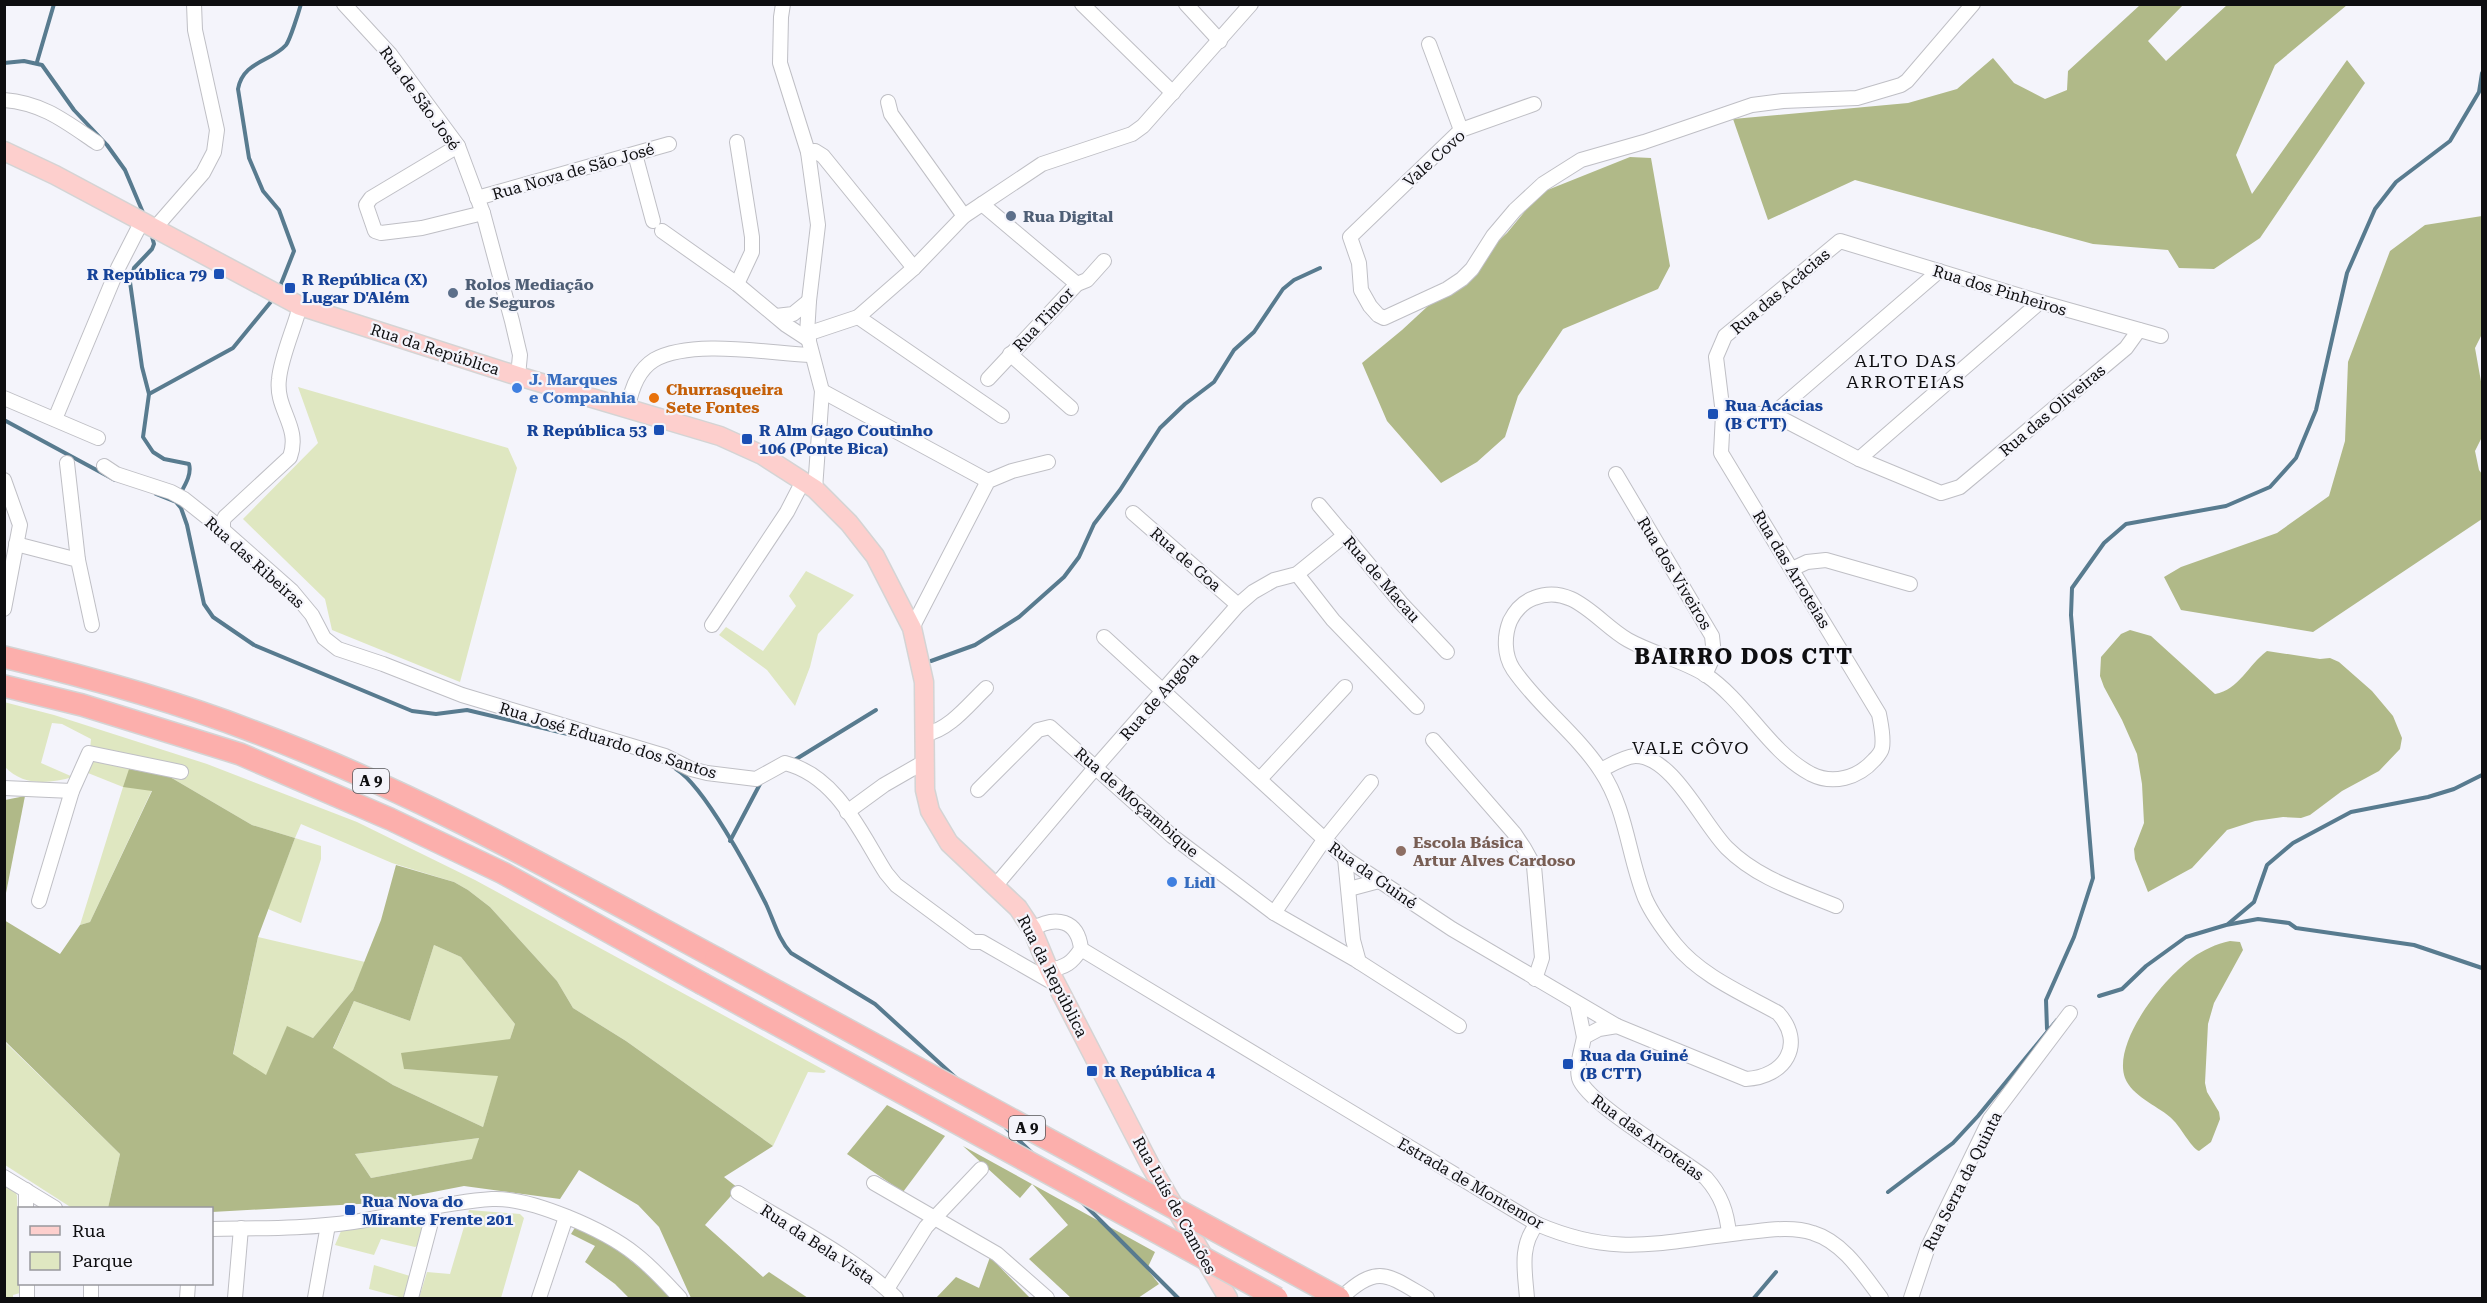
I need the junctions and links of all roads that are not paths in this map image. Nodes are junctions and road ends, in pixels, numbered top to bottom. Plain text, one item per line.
1 (194, 4) edge
2 (344, 4) edge
3 (783, 4) edge
4 (1082, 4) edge
5 (1186, 4) edge
6 (1251, 4) edge
7 (1973, 4) edge
8 (1220, 41) junction
9 (1429, 44) dead end
10 (1173, 93) junction
11 (4, 100) edge
12 (888, 102) dead end
13 (1534, 104) dead end
14 (1461, 130) junction
15 (737, 142) dead end
16 (97, 143) dead end
17 (669, 144) dead end
18 (458, 146) junction
19 (4, 152) edge
20 (808, 152) junction
21 (635, 154) junction
22 (477, 198) junction
23 (982, 204) junction
24 (483, 213) junction
25 (964, 216) junction
26 (148, 224) junction
27 (1840, 241) joint
28 (1104, 261) dead end
29 (914, 268) junction
30 (1939, 271) junction
31 (737, 284) junction
32 (1077, 284) junction
33 (809, 302) junction
34 (2040, 302) junction
35 (300, 306) junction
36 (776, 316) junction
37 (858, 316) junction
38 (2139, 330) junction
39 (2161, 336) dead end
40 (808, 337) junction
41 (1010, 354) junction
42 (811, 355) junction
43 (518, 376) junction
44 (988, 379) dead end
45 (822, 390) junction
46 (4, 398) edge
47 (628, 408) junction
48 (1071, 408) dead end
49 (1723, 414) junction
50 (1773, 414) junction
51 (1002, 416) dead end
52 (55, 420) junction
53 (99, 438) dead end
54 (1858, 459) junction
55 (1048, 462) dead end
56 (67, 463) dead end
57 (105, 466) dead end
58 (1616, 474) dead end
59 (4, 480) edge
60 (988, 481) junction
61 (809, 485) junction
62 (1319, 505) dead end
63 (1133, 513) dead end
64 (223, 530) junction
65 (1345, 535) junction
66 (16, 544) junction
67 (78, 560) junction
68 (1792, 569) junction
69 (1297, 574) junction
70 (1910, 584) dead end
71 (1239, 605) junction
72 (4, 609) edge
73 (92, 625) dead end
74 (712, 625) dead end
75 (912, 627) junction
76 (1104, 637) dead end
77 (1447, 652) dead end
78 (4, 657) edge
79 (1705, 675) junction
80 (4, 686) edge
81 (1345, 687) dead end
82 (986, 688) dead end
83 (1162, 692) junction
84 (462, 695) joint
85 (1416, 707) dead end
86 (926, 734) junction
87 (1433, 740) dead end
88 (924, 762) junction
89 (1095, 768) junction
90 (1601, 770) junction
91 (181, 772) dead end
92 (1260, 779) junction
93 (1371, 782) dead end
94 (6, 785) edge
95 (978, 790) dead end
96 (72, 791) junction
97 (847, 812) junction
98 (1324, 840) junction
99 (1345, 858) junction
100 (1379, 881) junction
101 (996, 885) junction
102 (1349, 888) junction
103 (39, 901) dead end
104 (1836, 906) dead end
105 (1274, 913) junction
106 (1032, 929) junction
107 (1353, 940) junction
108 (1337, 948) junction
109 (1082, 949) junction
110 (1359, 962) junction
111 (1053, 978) junction
112 (1535, 979) junction
113 (1577, 1003) junction
114 (2070, 1013) dead end
115 (1459, 1026) dead end
116 (1617, 1026) junction
117 (1584, 1037) junction
118 (1123, 1111) joint
119 (981, 1169) dead end
120 (4, 1177) edge
121 (874, 1183) dead end
122 (26, 1190) junction
123 (738, 1193) dead end
124 (26, 1207) edge
125 (52, 1207) edge
126 (435, 1207) junction
127 (566, 1217) junction
128 (935, 1217) junction
129 (1537, 1224) junction
130 (328, 1225) junction
131 (241, 1228) junction
132 (213, 1229) edge
133 (1730, 1234) junction
134 (892, 1294) edge
135 (235, 1299) edge
136 (315, 1299) edge
137 (411, 1299) edge
138 (539, 1299) edge
139 (680, 1299) edge
140 (1047, 1299) edge
141 (1228, 1299) edge
142 (1277, 1299) edge
143 (1340, 1299) edge
144 (1428, 1299) edge
145 (1527, 1299) edge
146 (1881, 1299) edge
147 (1911, 1299) edge

1 - 26 street
2 - 18 street, Rua de São José
3 - 20 street
4 - 10 street
5 - 8 street
6 - 8 street
7 - 14 street, Vale Covo
8 - 10 street
9 - 14 street
10 - 23 street
11 - 16 street
12 - 25 street
13 - 14 street, Vale Covo
15 - 31 street
17 - 21 street, Rua Nova de São José
18 - 22 street, Rua de São José
18 - 24 street
19 - 26 main road, Rua da República
20 - 29 street
20 - 33 street
21 - 22 street, Rua Nova de São José
21 - 31 street
22 - 24 street, Rua de São José
23 - 25 street
23 - 32 street, Rua Timor
24 - 43 street, Rua de São José
25 - 29 street
26 - 35 main road, Rua da República
26 - 52 street
27 - 30 street, Rua dos Pinheiros
27 - 49 street, Rua das Acácias
28 - 32 street, Rua Timor
29 - 37 street
30 - 34 street, Rua dos Pinheiros
30 - 50 street
31 - 36 street
32 - 41 street, Rua Timor
33 - 36 street
33 - 40 street
34 - 38 street, Rua dos Pinheiros
34 - 54 street
35 - 43 main road, Rua da República
35 - 64 street
36 - 40 street
37 - 40 street
37 - 51 street
38 - 39 street, Rua dos Pinheiros
38 - 54 street, Rua das Oliveiras
40 - 42 street
41 - 44 street, Rua Timor
41 - 48 street, Rua Timor
42 - 45 street
42 - 47 street
43 - 47 main road, Rua da República
45 - 60 street
45 - 61 street
46 - 52 street
47 - 61 main road, Rua da República
49 - 50 street
49 - 68 street, Rua das Arroteias
50 - 54 street
52 - 53 street
55 - 60 street
56 - 67 street
57 - 64 street, Rua das Ribeiras
58 - 79 street, Rua dos Viveiros
59 - 66 street
60 - 75 street
61 - 74 street
61 - 75 main road, Rua da República
62 - 65 street, Rua de Macau
63 - 71 street, Rua de Goa
64 - 84 street, Rua das Ribeiras
65 - 69 street, Rua de Angola
65 - 77 street, Rua de Macau
66 - 67 street
66 - 72 street
67 - 73 street
68 - 70 street
68 - 79 street, Rua das Arroteias
69 - 71 street, Rua de Angola
69 - 85 street
71 - 83 street, Rua de Angola
75 - 86 main road, Rua da República
76 - 83 street, Rua da Guiné
78 - 143 highway, A 9, bridge
79 - 90 street, Rua das Arroteias
80 - 142 highway, A 9, bridge
81 - 92 street
82 - 86 street
83 - 89 street, Rua de Angola
83 - 92 street, Rua da Guiné
84 - 97 street, Rua José Eduardo dos Santos
86 - 88 main road, Rua da República
87 - 112 street
88 - 97 street
88 - 101 main road, Rua da República
89 - 95 street, Rua de Moçambique
89 - 101 street, Rua de Angola
89 - 105 street, Rua de Moçambique
90 - 104 street
90 - 116 street, Rua das Arroteias
91 - 96 street
92 - 98 street, Rua da Guiné
93 - 98 street
94 - 96 street
96 - 103 street
97 - 111 street, Rua José Eduardo dos Santos
98 - 99 street, Rua da Guiné
98 - 105 street
99 - 100 street, Rua da Guiné
99 - 102 street
100 - 102 street
100 - 112 street, Rua da Guiné
101 - 106 main road, Rua da República
102 - 107 street
105 - 108 street, Rua de Moçambique
106 - 109 street
106 - 111 main road, Rua da República
107 - 108 street
107 - 110 street
108 - 110 street, Rua de Moçambique
109 - 111 street
109 - 129 street, Estrada de Montemor
110 - 115 street, Rua de Moçambique
111 - 118 main road, Rua da República
112 - 113 street, Rua da Guiné
113 - 116 street, Rua da Guiné
113 - 117 street, Rua das Arroteias
114 - 147 street, Rua Serra da Quinta
116 - 117 street
117 - 133 street, Rua das Arroteias
118 - 141 main road, Rua Luís de Camões
119 - 128 street
120 - 122 street
121 - 128 street
122 - 124 street
122 - 125 street
123 - 134 street, Rua da Bela Vista
126 - 127 street
126 - 130 street
126 - 137 street
127 - 138 street
127 - 139 street
128 - 134 street
128 - 140 street
129 - 133 street, Estrada de Montemor
129 - 145 street
130 - 131 street
130 - 136 street
131 - 132 street
131 - 135 street
133 - 146 street, Estrada de Montemor
143 - 144 street

